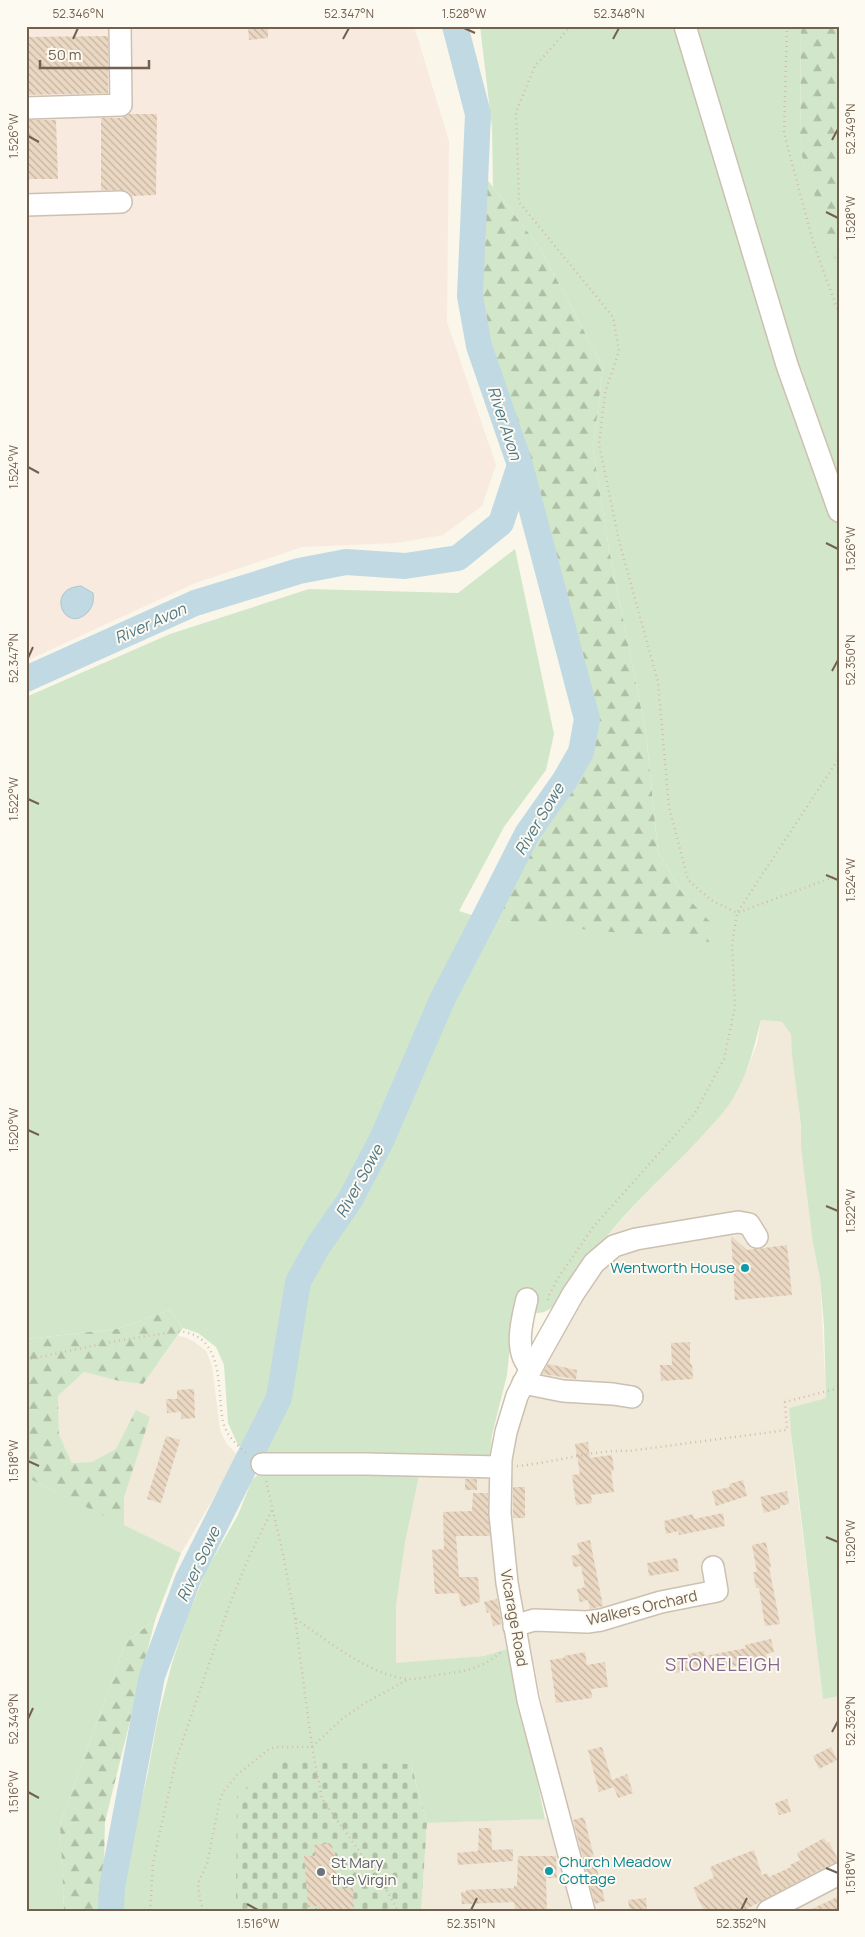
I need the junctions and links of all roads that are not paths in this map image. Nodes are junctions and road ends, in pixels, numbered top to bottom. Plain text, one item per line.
1 (120, 26) edge
2 (685, 26) edge
3 (26, 108) edge
4 (121, 202) dead end
5 (26, 205) edge
6 (839, 511) edge
7 (757, 1237) dead end
8 (527, 1299) dead end
9 (527, 1376) junction
10 (632, 1397) dead end
11 (262, 1464) road end
12 (500, 1467) junction
13 (713, 1567) dead end
14 (515, 1632) junction
15 (839, 1874) edge
16 (584, 1911) edge
17 (768, 1911) edge

1 - 3 street
2 - 6 street
4 - 5 street
7 - 9 street, Vicarage Road
8 - 9 street
9 - 10 street
9 - 12 street, Vicarage Road
11 - 12 street
12 - 14 street, Vicarage Road
13 - 14 street, Walkers Orchard
14 - 16 street, Vicarage Road
15 - 17 street

